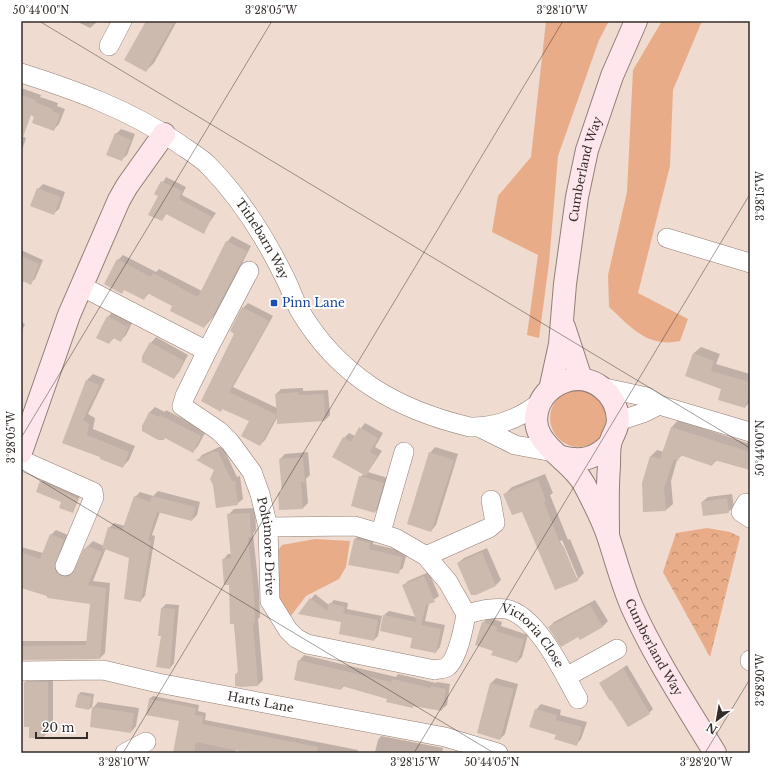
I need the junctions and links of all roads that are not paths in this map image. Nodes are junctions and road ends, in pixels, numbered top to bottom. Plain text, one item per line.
1 (122, 21) edge
2 (636, 21) edge
3 (109, 46) dead end
4 (21, 73) edge
5 (164, 134) junction
6 (667, 238) dead end
7 (750, 263) edge
8 (249, 270) dead end
9 (81, 286) junction
10 (563, 325) junction
11 (207, 351) junction
12 (581, 379) junction
13 (604, 388) junction
14 (545, 396) junction
15 (659, 405) junction
16 (26, 421) edge
17 (618, 421) junction
18 (479, 427) junction
19 (750, 432) edge
20 (610, 444) junction
21 (21, 452) edge
22 (404, 452) dead end
23 (557, 455) junction
24 (21, 460) edge
25 (491, 500) dead end
26 (268, 527) junction
27 (381, 532) junction
28 (608, 535) junction
29 (426, 556) junction
30 (65, 566) dead end
31 (466, 614) junction
32 (617, 649) dead end
33 (21, 671) edge
34 (566, 677) junction
35 (578, 699) dead end
36 (146, 742) dead end
37 (125, 753) edge
38 (498, 753) edge
39 (715, 753) edge

1 - 3 street
2 - 10 main road, Cumberland Way
4 - 5 street, Tithebarn Way
5 - 9 main road
5 - 18 street, Tithebarn Way
6 - 7 street
8 - 11 street, Poltimore Drive
9 - 11 street
9 - 16 main road
10 - 12 main road, Cumberland Way
10 - 14 main road, Cumberland Way
11 - 26 street, Poltimore Drive
12 - 13 main road
12 - 14 main road
13 - 15 street
13 - 17 main road
14 - 18 street, Tithebarn Way
14 - 23 main road, Cumberland Way
15 - 17 street
15 - 19 street
16 - 21 main road
17 - 20 main road, Cumberland Way
18 - 23 street, Tithebarn Way
20 - 23 main road
20 - 28 main road, Cumberland Way
22 - 27 street
23 - 28 main road, Cumberland Way
24 - 30 street
25 - 29 street
26 - 27 street
26 - 31 street, Poltimore Drive
27 - 29 street
28 - 39 main road, Cumberland Way
29 - 31 street
31 - 34 street, Victoria Close
32 - 34 street, Victoria Close
33 - 38 street, Harts Lane
34 - 35 street, Victoria Close
36 - 37 street

